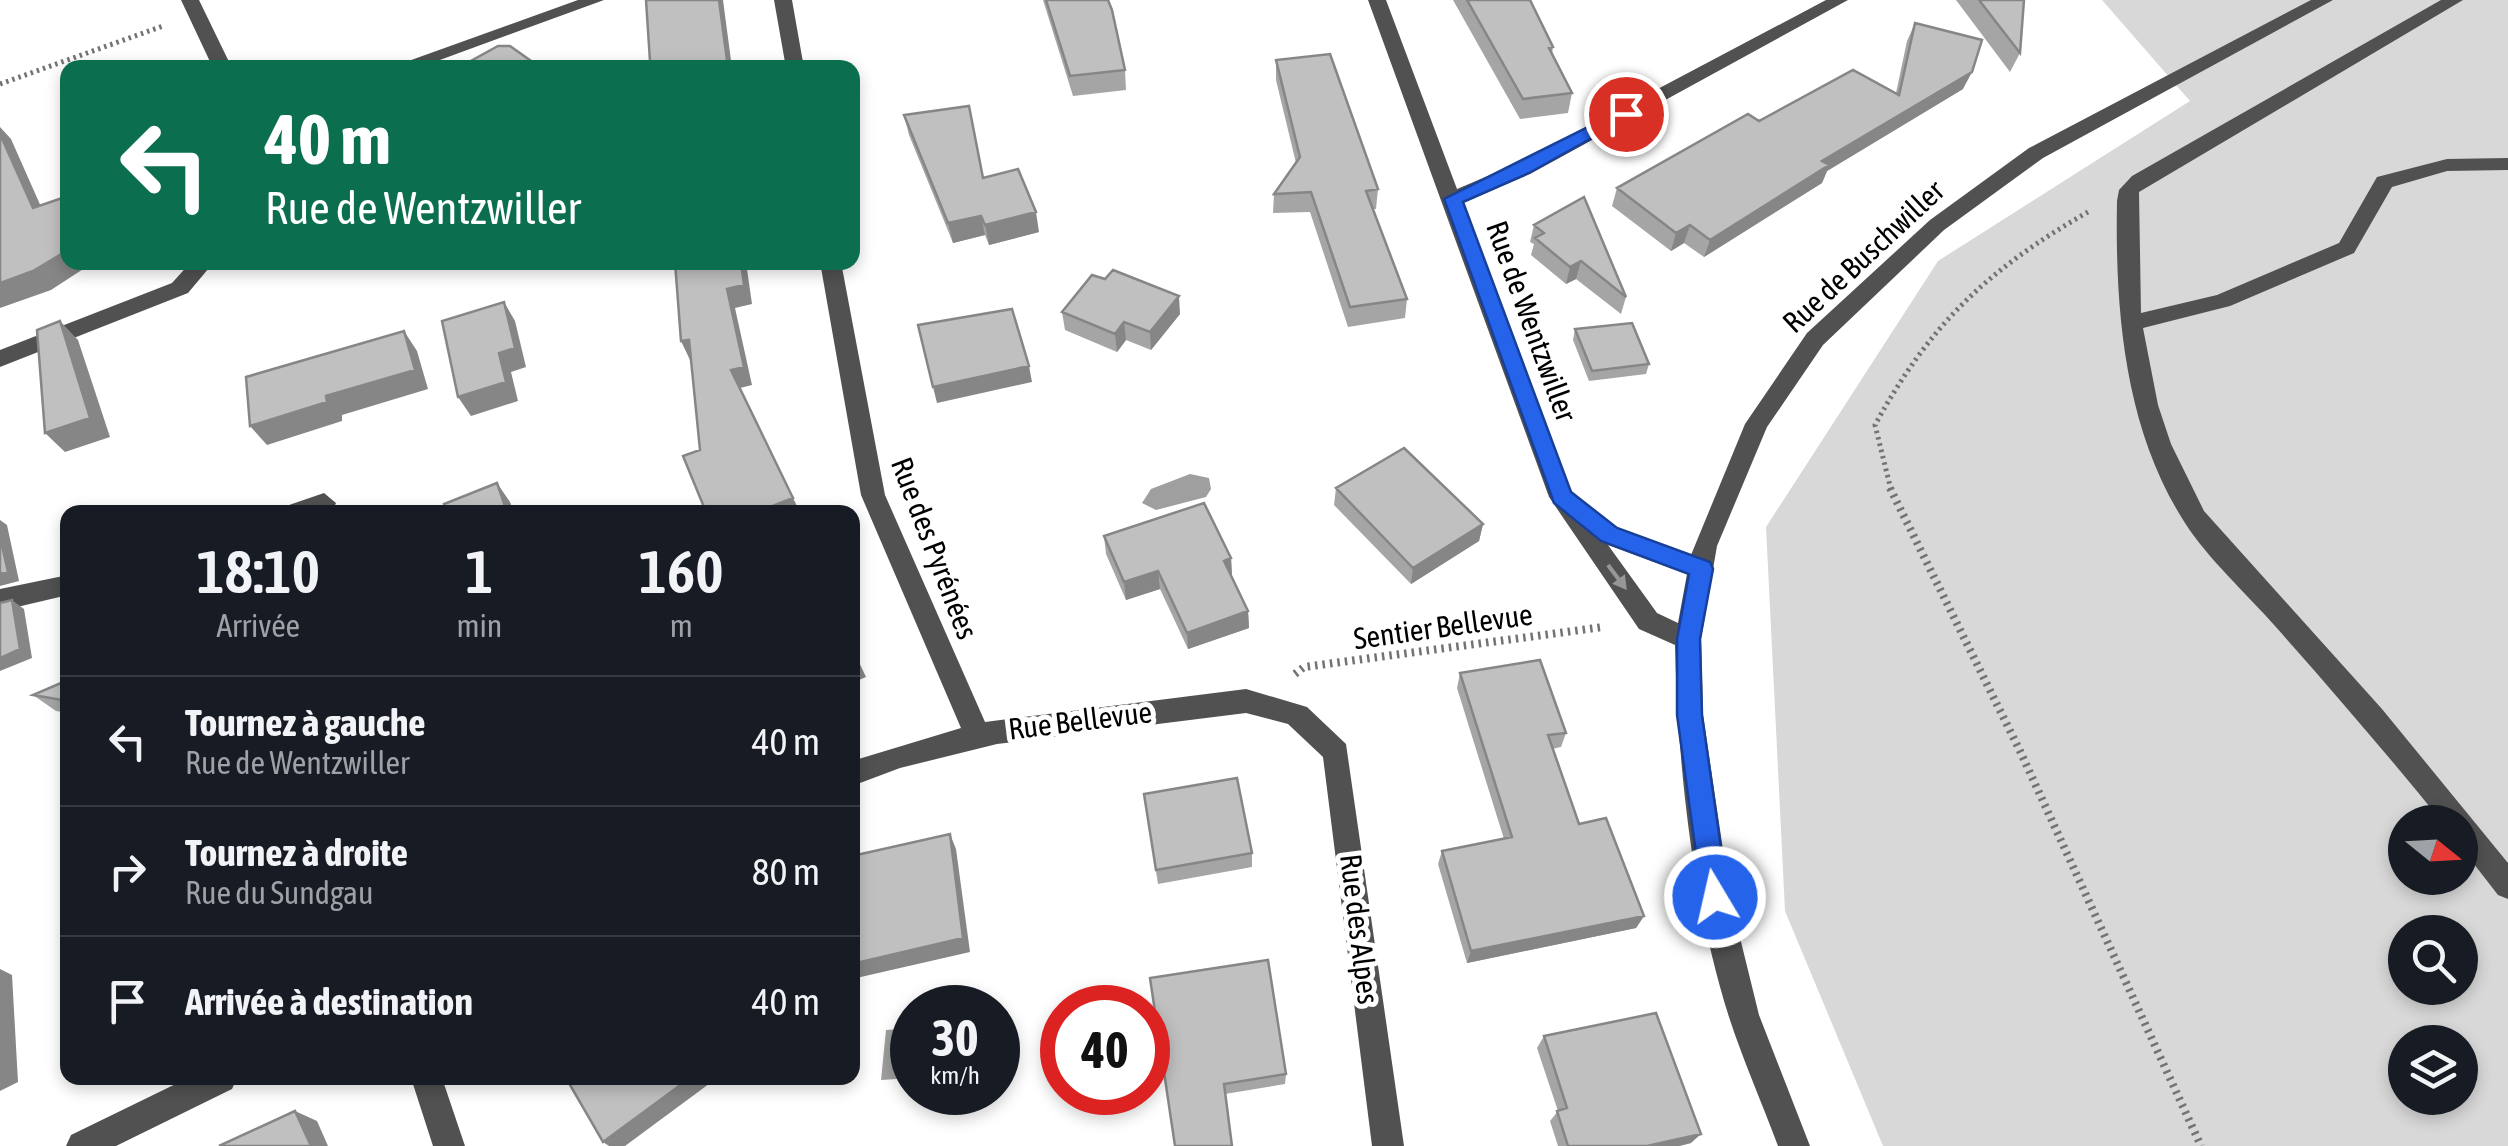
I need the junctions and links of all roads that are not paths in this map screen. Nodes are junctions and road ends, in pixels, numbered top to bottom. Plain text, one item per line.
1 (595, 0) edge
2 (784, 0) edge
3 (1377, 0) edge
4 (1839, 0) edge
5 (2324, 0) edge
6 (2454, 0) edge
7 (194, 7) edge
8 (219, 60) edge
9 (421, 60) edge
10 (795, 60) edge
11 (2508, 164) edge
12 (1453, 199) junction
13 (197, 270) edge
14 (831, 270) edge
15 (2132, 323) junction
16 (0, 358) edge
17 (1562, 497) junction
18 (324, 503) dead end
19 (318, 505) edge
20 (1702, 569) junction
21 (60, 588) edge
22 (0, 600) edge
23 (1688, 639) junction
24 (1311, 721) joint
25 (976, 732) junction
26 (860, 771) edge
27 (2444, 805) edge
28 (2478, 847) edge
29 (2508, 885) edge
30 (207, 1085) edge
31 (430, 1085) edge
32 (82, 1146) edge
33 (449, 1146) edge
34 (1388, 1146) edge
35 (1794, 1146) edge

1 - 9 street
2 - 10 street
3 - 12 street, Rue de Wentzwiller
4 - 12 street
5 - 20 street, Rue de Buschwiller
6 - 15 street
7 - 8 street
11 - 15 street
12 - 17 street, Rue de Wentzwiller
13 - 16 street
14 - 25 street, Rue des Pyrénées
15 - 27 street
17 - 20 street
17 -> 23 street, Rue de Wentzwiller
18 - 19 street
20 - 23 street, Rue de Buschwiller
21 - 22 street
23 - 35 street, Rue de Buschwiller
24 - 25 street, Rue Bellevue
24 - 34 street, Rue des Alpes
25 - 26 street, Rue Bellevue
28 - 29 street
30 - 32 street
31 - 33 street

